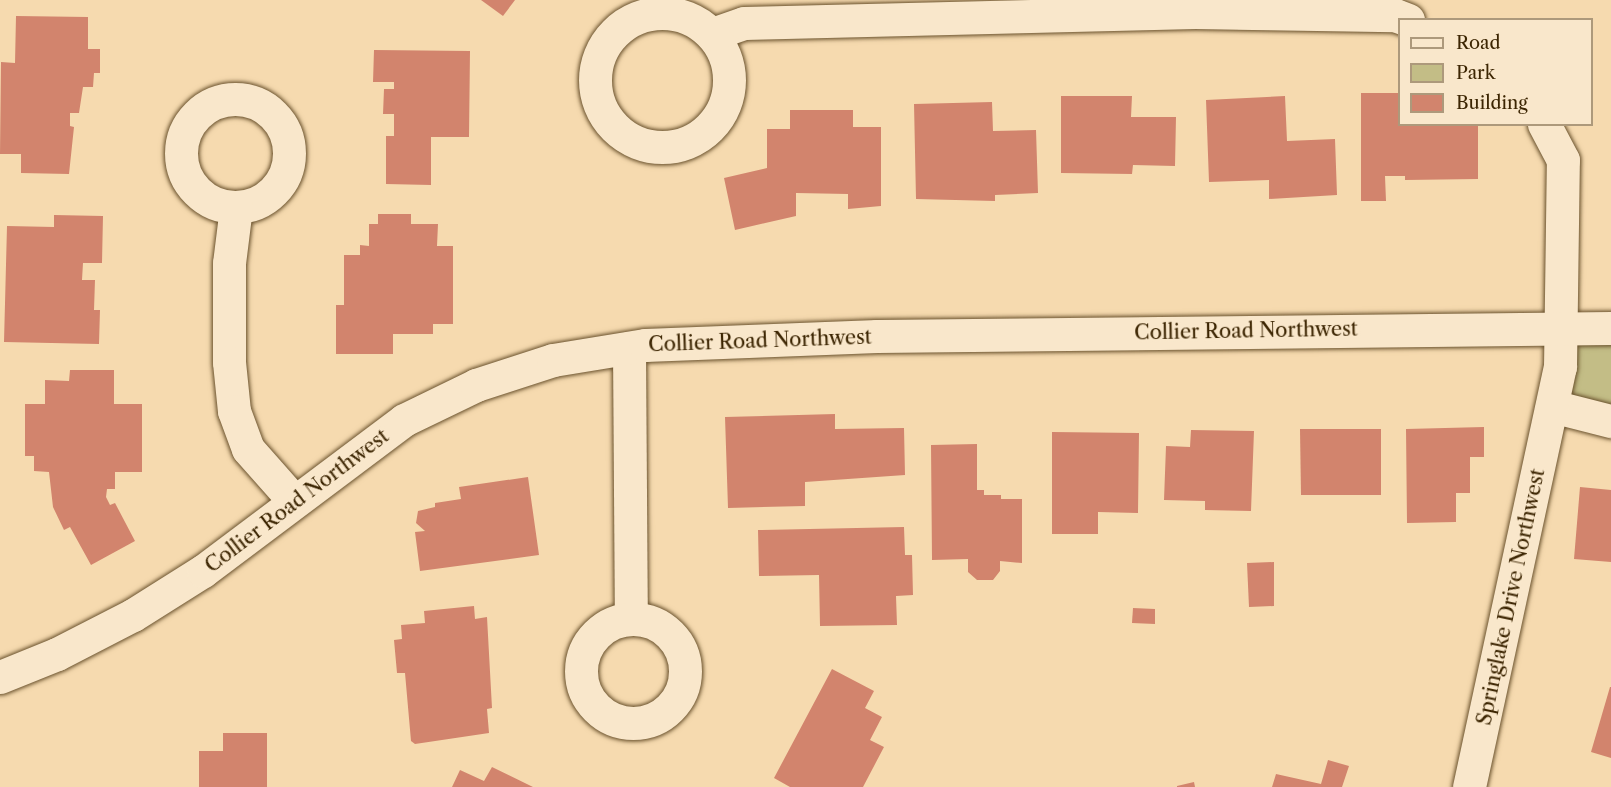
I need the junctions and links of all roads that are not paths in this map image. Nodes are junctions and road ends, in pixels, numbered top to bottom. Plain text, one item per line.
1 (1403, 18) edge
2 (712, 34) junction
3 (1545, 126) edge
4 (236, 207) dead end
5 (1561, 327) junction
6 (1611, 328) edge
7 (629, 348) junction
8 (1552, 406) junction
9 (1611, 421) edge
10 (294, 501) junction
11 (631, 619) dead end
12 (0, 677) edge
13 (1469, 787) edge

1 - 2 street
2 - 2 street
3 - 5 street, Springlake Drive Northwest
4 - 10 street
5 - 6 street, Collier Road Northwest
5 - 7 street, Collier Road Northwest
5 - 8 street, Springlake Drive Northwest
7 - 10 street, Collier Road Northwest
7 - 11 street
8 - 9 street
8 - 13 street, Springlake Drive Northwest
10 - 12 street, Collier Road Northwest

